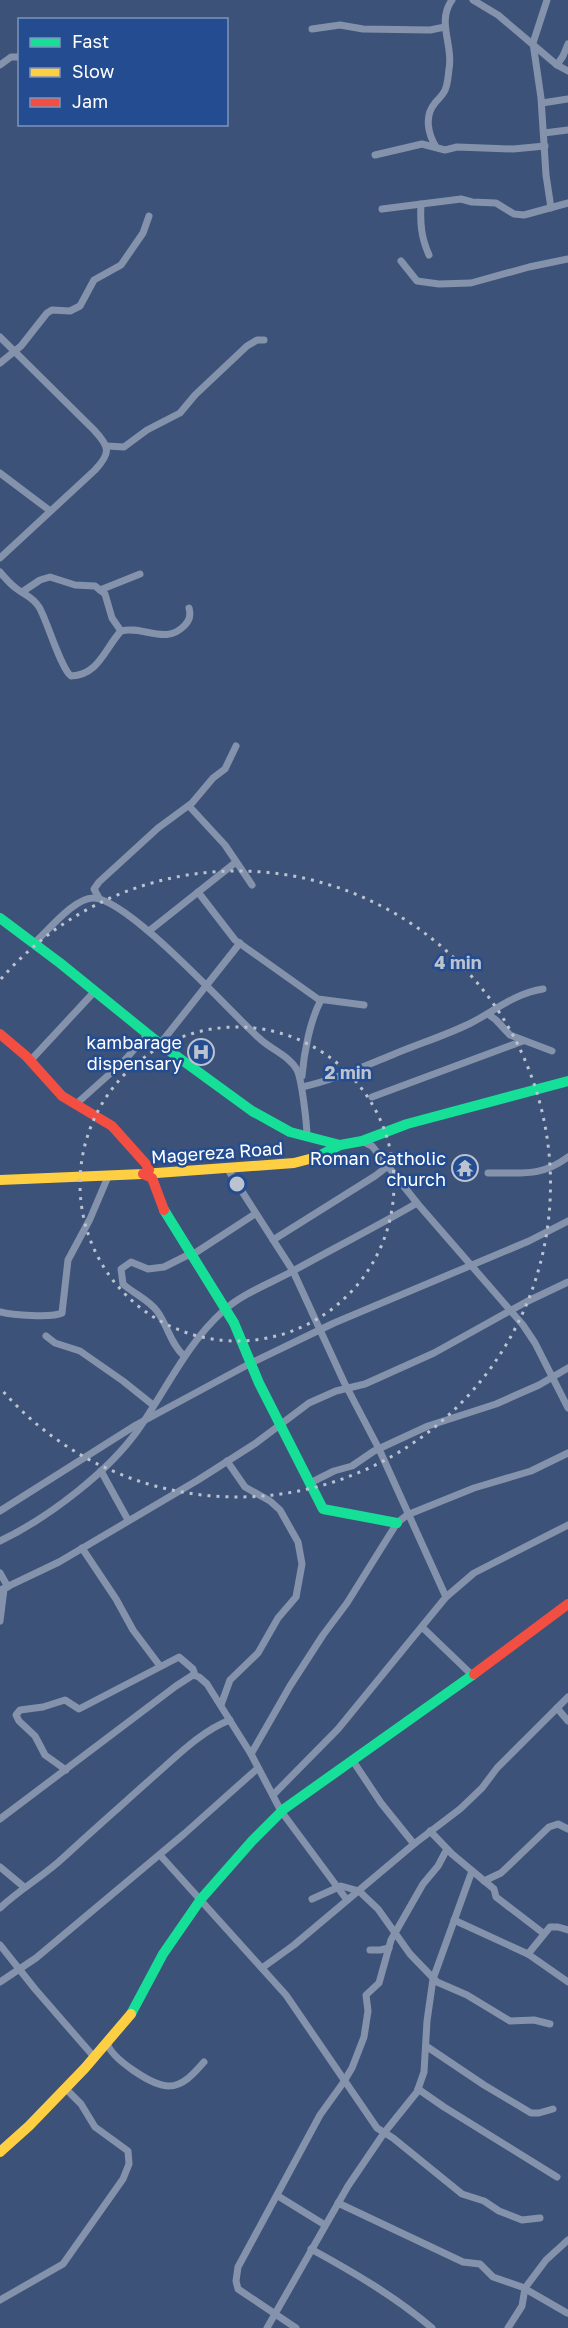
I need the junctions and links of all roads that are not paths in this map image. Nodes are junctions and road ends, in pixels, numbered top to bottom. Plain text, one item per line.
1 (452, 0) edge
2 (473, 0) edge
3 (547, 0) edge
4 (445, 27) junction
5 (312, 29) dead end
6 (533, 44) junction
7 (568, 44) edge
8 (18, 57) edge
9 (0, 65) edge
10 (557, 65) junction
11 (568, 71) edge
12 (568, 99) edge
13 (542, 102) junction
14 (568, 130) edge
15 (544, 133) junction
16 (545, 146) junction
17 (436, 147) junction
18 (375, 154) dead end
19 (568, 203) edge
20 (421, 204) junction
21 (551, 208) junction
22 (382, 209) dead end
23 (149, 216) dead end
24 (429, 255) dead end
25 (568, 259) edge
26 (401, 261) dead end
27 (0, 337) edge
28 (264, 340) dead end
29 (14, 351) junction
30 (0, 363) edge
31 (107, 446) junction
32 (0, 473) edge
33 (49, 510) junction
34 (0, 558) edge
35 (0, 572) edge
36 (140, 574) dead end
37 (100, 590) junction
38 (22, 592) junction
39 (189, 608) dead end
40 (121, 631) junction
41 (236, 746) dead end
42 (189, 806) junction
43 (236, 862) junction
44 (252, 885) dead end
45 (198, 892) junction
46 (99, 898) junction
47 (0, 918) edge
48 (149, 931) junction
49 (240, 943) junction
50 (33, 944) junction
51 (206, 988) junction
52 (543, 989) dead end
53 (95, 991) junction
54 (321, 1000) junction
55 (364, 1005) dead end
56 (488, 1014) junction
57 (0, 1034) edge
58 (148, 1034) junction
59 (524, 1041) junction
60 (160, 1044) junction
61 (552, 1051) dead end
62 (30, 1061) junction
63 (568, 1082) edge
64 (301, 1085) junction
65 (372, 1097) dead end
66 (75, 1105) junction
67 (307, 1137) junction
68 (362, 1141) junction
69 (340, 1144) junction
70 (568, 1157) edge
71 (388, 1166) junction
72 (227, 1168) junction
73 (488, 1173) dead end
74 (143, 1174) junction
75 (102, 1175) junction
76 (0, 1180) edge
77 (417, 1203) junction
78 (255, 1214) junction
79 (568, 1221) edge
80 (273, 1240) junction
81 (192, 1255) junction
82 (471, 1264) junction
83 (293, 1271) junction
84 (568, 1282) edge
85 (225, 1309) junction
86 (512, 1311) junction
87 (0, 1312) edge
88 (321, 1330) junction
89 (46, 1336) dead end
90 (184, 1356) junction
91 (251, 1364) junction
92 (568, 1368) edge
93 (551, 1378) junction
94 (348, 1388) junction
95 (153, 1406) junction
96 (568, 1408) edge
97 (144, 1421) junction
98 (279, 1425) junction
99 (379, 1449) junction
100 (568, 1453) edge
101 (227, 1461) junction
102 (101, 1471) junction
103 (310, 1483) junction
104 (0, 1511) edge
105 (407, 1515) junction
106 (128, 1520) junction
107 (397, 1522) junction
108 (568, 1525) edge
109 (0, 1541) edge
110 (82, 1548) junction
111 (0, 1573) edge
112 (4, 1589) edge
113 (446, 1597) junction
114 (568, 1604) edge
115 (0, 1621) edge
116 (422, 1627) junction
117 (160, 1666) junction
118 (195, 1675) junction
119 (473, 1676) junction
120 (568, 1697) edge
121 (221, 1705) junction
122 (557, 1708) junction
123 (230, 1720) junction
124 (568, 1721) edge
125 (251, 1754) junction
126 (353, 1761) junction
127 (258, 1768) junction
128 (66, 1770) junction
129 (273, 1795) junction
130 (281, 1811) junction
131 (0, 1819) edge
132 (568, 1829) edge
133 (430, 1831) junction
134 (414, 1844) junction
135 (447, 1849) junction
136 (160, 1855) junction
137 (0, 1867) edge
138 (472, 1871) junction
139 (484, 1881) junction
140 (24, 1887) junction
141 (338, 1888) junction
142 (359, 1892) junction
143 (201, 1899) junction
144 (312, 1899) dead end
145 (347, 1900) junction
146 (0, 1908) edge
147 (454, 1920) junction
148 (568, 1930) edge
149 (395, 1933) junction
150 (543, 1933) junction
151 (0, 1945) edge
152 (389, 1948) junction
153 (369, 1950) dead end
154 (528, 1954) junction
155 (262, 1968) junction
156 (20, 1969) junction
157 (433, 1979) junction
158 (0, 1982) edge
159 (568, 1982) edge
160 (550, 2024) dead end
161 (107, 2043) junction
162 (426, 2046) junction
163 (95, 2058) junction
164 (204, 2062) dead end
165 (345, 2081) junction
166 (65, 2088) junction
167 (418, 2089) junction
168 (553, 2109) dead end
169 (384, 2133) junction
170 (0, 2152) edge
171 (556, 2177) dead end
172 (278, 2196) junction
173 (338, 2203) junction
174 (540, 2218) dead end
175 (325, 2225) junction
176 (568, 2240) edge
177 (311, 2250) junction
178 (525, 2288) junction
179 (0, 2300) edge
180 (567, 2313) edge
181 (275, 2314) junction
182 (267, 2328) edge
183 (296, 2328) edge
184 (432, 2328) edge
185 (508, 2328) edge

1 - 4 street
2 - 6 street
3 - 6 street
4 - 5 street
4 - 17 street
6 - 10 street
6 - 13 street
7 - 10 street
8 - 9 street
10 - 11 street
12 - 13 street
13 - 15 street
14 - 15 street
15 - 16 street
16 - 17 street
16 - 21 street
17 - 18 street
19 - 21 street
20 - 21 street
20 - 22 street
20 - 24 street
23 - 29 street
25 - 26 street
27 - 29 street
28 - 31 street
29 - 30 street
29 - 31 street
31 - 33 street
32 - 33 street
33 - 34 street
35 - 38 street
36 - 37 street
37 - 38 street
37 - 40 street
38 - 40 street
39 - 40 street
41 - 42 street
42 - 43 street
42 - 46 street
43 - 44 street
43 - 45 street
45 - 48 street
45 - 49 street
46 - 48 street
46 - 50 street
47 - 50 street
48 - 51 street
49 - 51 street
49 - 54 street
50 - 53 street
51 - 60 street
51 - 64 street
52 - 56 street
53 - 58 street
53 - 62 street
54 - 55 street
54 - 64 street
56 - 59 street
56 - 64 street
57 - 62 street
58 - 60 street
58 - 66 street
59 - 61 street
59 - 65 street
60 - 67 street
62 - 66 street
63 - 68 street, Magereza Road
64 - 67 street
66 - 74 street
67 - 69 street
68 - 69 street, Magereza Road
68 - 71 street
69 - 72 street, Magereza Road
70 - 73 street
71 - 77 street
71 - 80 street
72 - 74 street, Magereza Road
72 - 78 street
74 - 75 street, Magereza Road
74 - 81 street
75 - 76 street, Magereza Road
75 - 87 street
77 - 82 street
77 - 83 street
78 - 80 street
78 - 81 street
79 - 82 street
80 - 83 street
81 - 85 street
81 - 90 street
82 - 86 street
82 - 88 street
83 - 85 street
83 - 88 street
84 - 86 street
85 - 90 street
85 - 91 street
86 - 93 street
86 - 94 street
88 - 91 street
88 - 94 street
89 - 95 street
90 - 95 street
91 - 97 street
91 - 98 street
92 - 93 street
93 - 96 street
93 - 99 street
94 - 98 street
94 - 99 street
95 - 97 street
97 - 102 street
97 - 104 street
98 - 101 street
98 - 103 street
99 - 103 street
99 - 105 street
100 - 105 street
101 - 106 street
101 - 121 street
102 - 106 street
102 - 109 street
103 - 107 street
105 - 107 street
105 - 113 street
106 - 110 street
107 - 125 street
108 - 113 street
110 - 112 street
110 - 117 street
111 - 112 street
112 - 115 street
113 - 116 street
114 - 119 street
116 - 119 street
116 - 129 street
117 - 118 street
117 - 128 street
118 - 121 street
118 - 128 street
119 - 126 street
120 - 122 street
121 - 123 street
122 - 124 street
122 - 133 street
123 - 125 street
123 - 140 street
125 - 127 street
126 - 130 street
126 - 134 street
127 - 129 street
127 - 136 street
128 - 131 street
129 - 130 street
130 - 141 street
130 - 143 street
132 - 139 street
133 - 134 street
133 - 135 street
134 - 142 street
135 - 138 street
135 - 149 street
136 - 143 street
136 - 156 street
137 - 140 street
138 - 139 street
138 - 147 street
139 - 150 street
140 - 146 street
141 - 142 street
141 - 144 street
141 - 145 street
142 - 145 street
142 - 149 street
143 - 155 street
143 - 161 street
145 - 155 street
147 - 154 street
147 - 157 street
148 - 150 street
149 - 152 street
149 - 157 street
150 - 154 street
151 - 156 street
152 - 153 street
152 - 165 street
154 - 159 street
155 - 165 street
156 - 158 street
156 - 163 street
157 - 160 street
157 - 162 street
161 - 163 street
161 - 164 street
162 - 167 street
162 - 168 street
163 - 166 street
165 - 169 street
165 - 172 street
166 - 170 street
166 - 179 street
167 - 169 street
167 - 171 street
169 - 173 street
169 - 174 street
172 - 175 street
172 - 181 street
173 - 175 street
173 - 178 street
175 - 177 street
176 - 178 street
177 - 181 street
177 - 184 street
178 - 180 street
178 - 185 street
181 - 182 street
181 - 183 street

